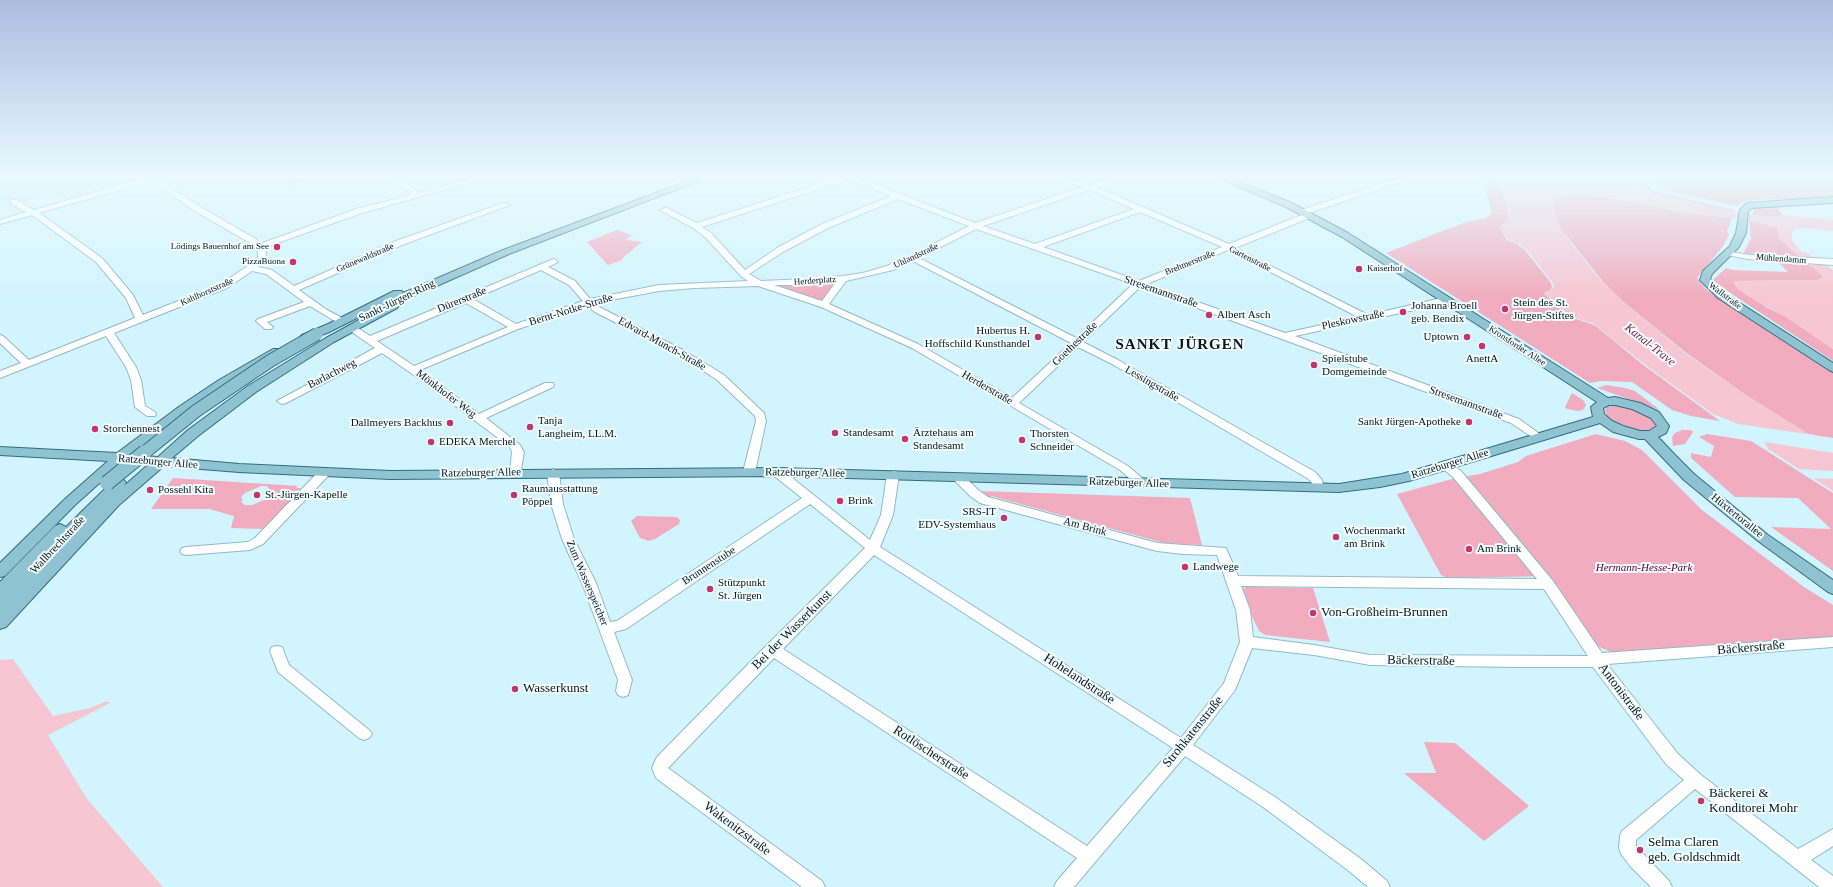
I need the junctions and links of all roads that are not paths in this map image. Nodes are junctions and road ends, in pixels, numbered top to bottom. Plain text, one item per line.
1 (15, 217) edge
2 (40, 217) edge
3 (212, 217) edge
4 (339, 217) edge
5 (471, 217) edge
6 (587, 217) edge
7 (598, 217) edge
8 (679, 217) edge
9 (723, 217) edge
10 (846, 217) edge
11 (953, 217) edge
12 (1000, 217) edge
13 (1118, 217) edge
14 (1160, 217) edge
15 (1298, 217) edge
16 (1313, 217) edge
17 (1742, 217) edge
18 (0, 222) edge
19 (696, 226) junction
20 (975, 226) junction
21 (259, 247) junction
22 (1228, 247) junction
23 (1036, 248) junction
24 (1730, 253) junction
25 (913, 258) junction
26 (554, 262) dead end
27 (1833, 262) edge
28 (251, 268) junction
29 (543, 268) junction
30 (744, 274) junction
31 (843, 279) junction
32 (761, 284) junction
33 (1138, 284) junction
34 (292, 290) junction
35 (466, 298) junction
36 (399, 299) junction
37 (1446, 300) junction
38 (311, 302) junction
39 (588, 302) junction
40 (824, 305) junction
41 (365, 316) junction
42 (1365, 317) junction
43 (141, 320) junction
44 (268, 327) dead end
45 (516, 327) junction
46 (333, 329) junction
47 (109, 333) junction
48 (1284, 336) junction
49 (0, 338) edge
50 (370, 340) junction
51 (1078, 342) junction
52 (383, 348) junction
53 (28, 364) junction
54 (1833, 368) edge
55 (414, 370) junction
56 (0, 375) edge
57 (549, 385) dead end
58 (282, 401) dead end
59 (1606, 402) junction
60 (1013, 403) junction
61 (151, 414) dead end
62 (478, 418) junction
63 (1601, 419) junction
64 (1649, 435) junction
65 (1539, 437) junction
66 (0, 451) edge
67 (119, 458) junction
68 (158, 462) junction
69 (1445, 465) junction
70 (749, 472) junction
71 (776, 472) junction
72 (324, 473) junction
73 (516, 473) junction
74 (553, 473) junction
75 (893, 475) junction
76 (958, 477) junction
77 (107, 481) junction
78 (1142, 483) junction
79 (1318, 488) junction
80 (810, 499) junction
81 (874, 548) junction
82 (186, 551) dead end
83 (1222, 551) joint
84 (0, 572) edge
85 (1233, 581) junction
86 (1548, 584) junction
87 (1833, 588) edge
88 (0, 592) edge
89 (0, 608) edge
90 (0, 623) edge
91 (606, 628) junction
92 (1247, 642) junction
93 (1833, 642) edge
94 (772, 650) junction
95 (277, 651) dead end
96 (1597, 660) junction
97 (623, 691) dead end
98 (364, 734) dead end
99 (1184, 746) junction
100 (660, 768) joint
101 (1695, 780) junction
102 (1833, 837) edge
103 (1089, 857) junction
104 (1796, 859) junction
105 (816, 887) edge
106 (1063, 887) edge
107 (1381, 887) edge
108 (1663, 887) edge
109 (1833, 887) edge

1 - 18 street
2 - 43 street
3 - 21 street
4 - 21 street
5 - 34 street, Grünewaldstraße
6 - 46 main road, Sankt-Jürgen-Ring
7 - 36 main road, Sankt-Jürgen-Ring
8 - 19 street
9 - 19 street
10 - 30 street
11 - 20 street, Stresemannstraße
12 - 20 street, Uhlandstraße
13 - 23 street
14 - 22 street, Gartenstraße
15 - 22 street, Brehmerstraße
16 - 37 main road, Kronsforder Allee
17 - 24 main road, Wallstraße
19 - 30 street
20 - 23 street, Stresemannstraße
20 - 25 street, Uhlandstraße
21 - 28 street, Kahlhorststraße
22 - 33 street, Brehmerstraße
22 - 42 street, Gartenstraße
23 - 33 street, Stresemannstraße
24 - 27 street, Mühlendamm
24 - 54 main road, Wallstraße
25 - 31 street, Uhlandstraße
25 - 51 street, Lessingstraße
26 - 29 street, Dürerstraße
28 - 34 street, Mönkhofer Weg
28 - 43 street, Kahlhorststraße
29 - 35 street, Dürerstraße
29 - 39 street
30 - 32 street
31 - 32 street, Herderplatz
31 - 40 street, Herderplatz
32 - 39 street, Bernt-Notke-Straße
32 - 40 street, Herderplatz
33 - 48 street, Stresemannstraße
33 - 51 street, Goethestraße
34 - 38 street, Mönkhofer Weg
35 - 45 street
35 - 50 street, Dürerstraße
36 - 41 main road, Sankt-Jürgen-Ring
36 - 46 main road
37 - 42 street, Pleskowstraße
37 - 59 main road, Kronsforder Allee
38 - 44 street
38 - 46 street, Mönkhofer Weg
39 - 45 street, Bernt-Notke-Straße
39 - 70 street, Edvard-Munch-Straße
40 - 60 street, Herderstraße
41 - 46 main road, Sankt-Jürgen-Ring
41 - 46 main road
42 - 48 street, Pleskowstraße
43 - 47 street, Kahlhorststraße
45 - 55 street, Bernt-Notke-Straße
46 - 50 street, Mönkhofer Weg
46 - 67 main road
46 - 68 main road
46 - 77 main road, Sankt-Jürgen-Ring
47 - 53 street, Kahlhorststraße
47 - 61 street
48 - 65 street, Stresemannstraße
49 - 53 street
50 - 52 street, Mönkhofer Weg
51 - 60 street, Goethestraße
51 - 79 street, Lessingstraße
52 - 55 street, Mönkhofer Weg
52 - 58 street, Barlachweg
53 - 56 street, Kahlhorststraße
55 - 62 street, Mönkhofer Weg
57 - 62 street
59 - 63 main road
59 - 64 main road
60 - 78 street, Herderstraße
62 - 73 street, Mönkhofer Weg
63 - 64 main road
63 - 65 main road, Ratzeburger Allee
64 - 87 main road, Hüxtertorallee
65 - 69 main road, Ratzeburger Allee
66 - 67 main road, Ratzeburger Allee
67 - 68 main road, Ratzeburger Allee
67 - 77 main road
68 - 72 main road, Ratzeburger Allee
68 - 90 main road
69 - 79 main road, Ratzeburger Allee
69 - 86 street, Antonistraße
70 - 71 main road, Ratzeburger Allee
70 - 74 main road, Ratzeburger Allee
71 - 75 main road, Ratzeburger Allee
71 - 80 street, Hohelandstraße
72 - 73 main road, Ratzeburger Allee
72 - 82 street
73 - 74 main road, Ratzeburger Allee
74 - 91 street, Zum Wasserspeicher
75 - 76 main road, Ratzeburger Allee
75 - 81 street, Bei der Wasserkunst
76 - 78 main road, Ratzeburger Allee
76 - 83 street, Am Brink
77 - 84 main road
77 - 88 main road, Wallbrechtstraße
77 - 89 main road, Wallbrechtstraße
78 - 79 main road, Ratzeburger Allee
80 - 81 street, Hohelandstraße
80 - 91 street, Brunnenstube
81 - 94 street, Bei der Wasserkunst
81 - 99 street, Hohelandstraße
83 - 85 street, Strohkatenstraße
85 - 86 street
85 - 92 street, Strohkatenstraße
86 - 96 street, Antonistraße
91 - 97 street, Zum Wasserspeicher
92 - 96 street, Bäckerstraße
92 - 99 street, Strohkatenstraße
93 - 96 street, Bäckerstraße
94 - 100 street, Bei der Wasserkunst
94 - 103 street, Rotlöscherstraße
95 - 98 street
96 - 101 street, Antonistraße
99 - 103 street, Strohkatenstraße
99 - 107 street, Hohelandstraße
100 - 105 street, Wakenitzstraße
101 - 104 street, Antonistraße
101 - 108 street
102 - 104 street
103 - 106 street, Strohkatenstraße
104 - 109 street, Antonistraße

